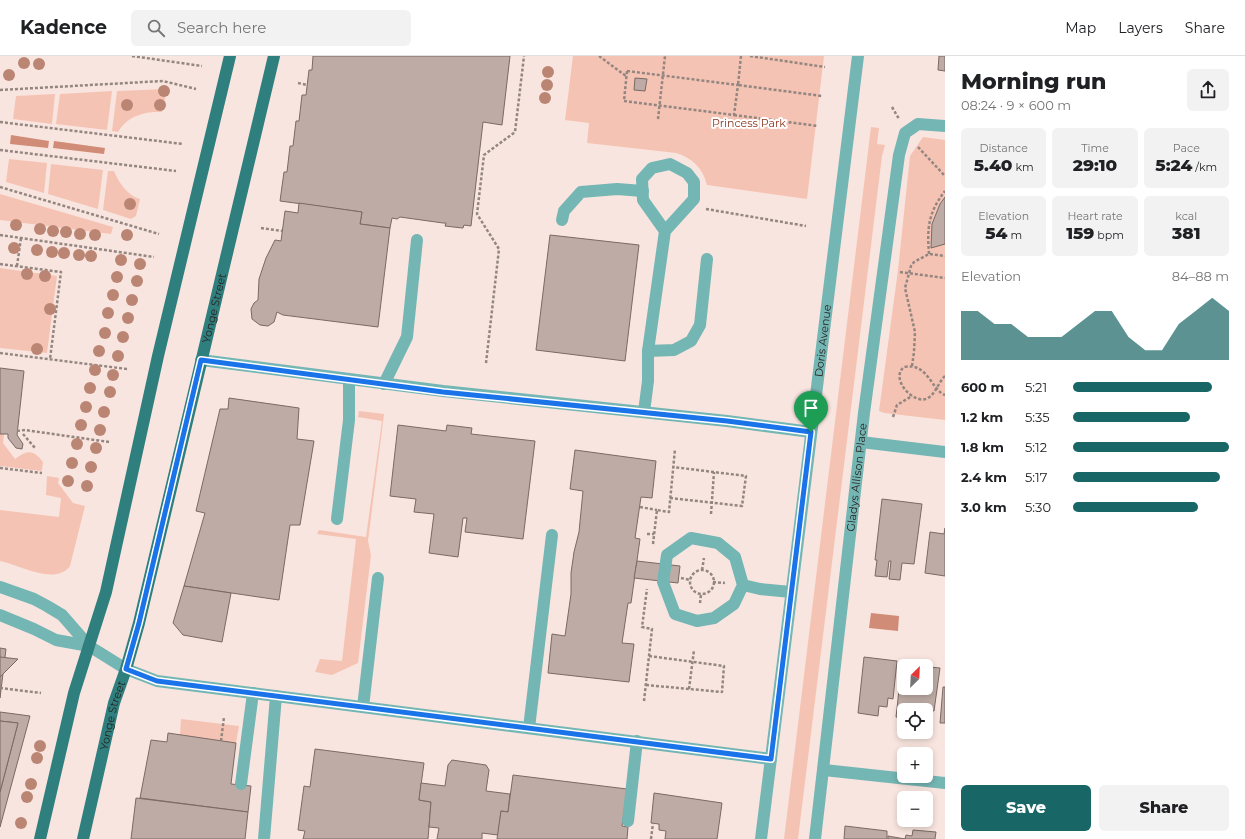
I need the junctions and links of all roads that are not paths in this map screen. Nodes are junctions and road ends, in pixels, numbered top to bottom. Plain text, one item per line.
1 (230, 56) edge
2 (274, 56) edge
3 (858, 56) edge
4 (945, 126) edge
5 (643, 191) junction
6 (562, 220) dead end
7 (665, 231) junction
8 (417, 240) dead end
9 (707, 259) dead end
10 (648, 351) junction
11 (201, 360) junction
12 (349, 380) junction
13 (384, 384) junction
14 (644, 412) junction
15 (811, 432) junction
16 (861, 442) junction
17 (945, 452) edge
18 (337, 519) dead end
19 (552, 536) dead end
20 (378, 578) dead end
21 (743, 585) junction
22 (0, 587) edge
23 (791, 592) junction
24 (0, 615) edge
25 (89, 646) junction
26 (126, 669) junction
27 (253, 693) junction
28 (276, 696) junction
29 (363, 707) junction
30 (529, 728) junction
31 (637, 741) junction
32 (771, 759) junction
33 (824, 770) junction
34 (945, 783) edge
35 (241, 784) dead end
36 (628, 821) dead end
37 (40, 839) edge
38 (83, 839) edge
39 (264, 839) edge
40 (761, 839) edge
41 (815, 839) edge

1 - 25 main road
2 - 11 main road, Yonge Street
3 - 15 street, Doris Avenue
4 - 16 street, Gladys Allison Place
5 - 6 street
5 - 7 street
5 - 7 street
7 - 10 street
8 - 13 street
9 - 10 street
10 - 14 street
11 - 12 street
11 - 26 main road, Yonge Street
12 - 13 street
12 - 18 street
13 - 14 street
14 - 15 street
15 - 23 street, Doris Avenue
16 - 17 street
16 - 33 street, Gladys Allison Place
19 - 30 street
20 - 29 street
21 - 21 street
21 - 23 street
22 - 25 street
23 - 32 street, Doris Avenue
24 - 25 street
25 - 26 street
25 - 37 main road
26 - 27 street
26 - 38 main road, Yonge Street
27 - 28 street
27 - 35 street
28 - 29 street
28 - 39 street
29 - 30 street
30 - 31 street
31 - 32 street
31 - 36 street
32 - 40 street, Doris Avenue
33 - 34 street
33 - 41 street, Gladys Allison Place

